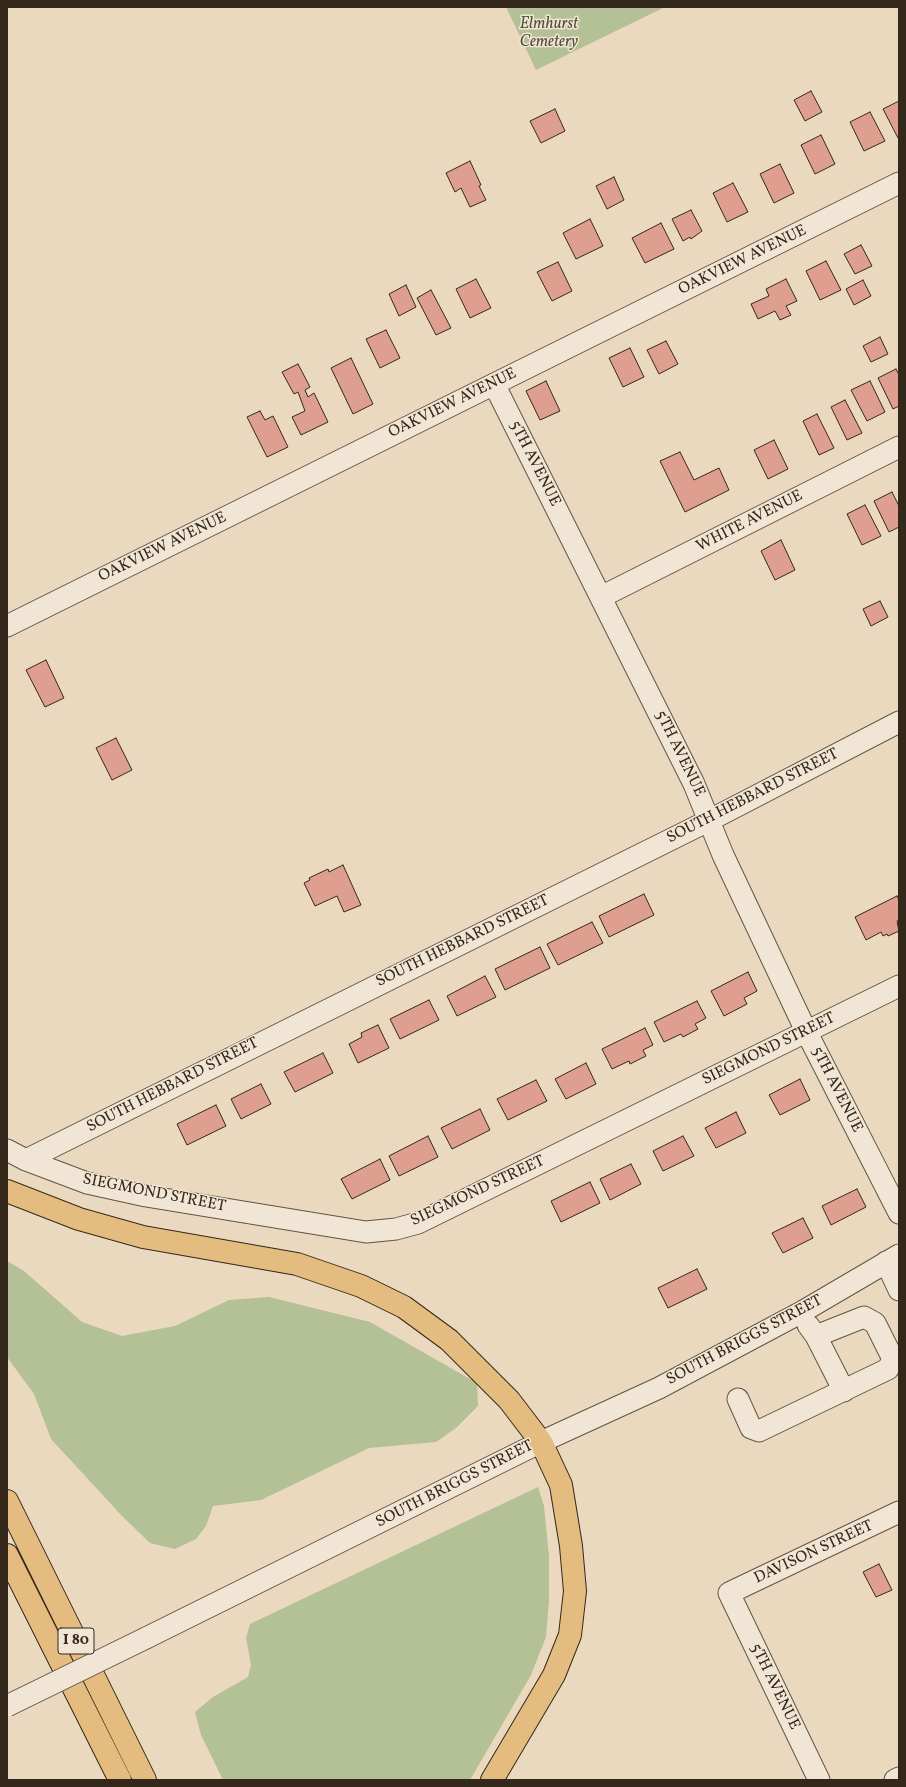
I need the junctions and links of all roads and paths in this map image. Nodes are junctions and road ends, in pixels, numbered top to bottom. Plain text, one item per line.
1 (899, 184) edge
2 (494, 384) junction
3 (899, 447) edge
4 (601, 597) junction
5 (7, 626) edge
6 (899, 722) edge
7 (710, 820) junction
8 (899, 986) edge
9 (806, 1031) junction
10 (7, 1150) edge
11 (26, 1160) junction
12 (7, 1191) edge
13 (899, 1212) edge
14 (892, 1258) edge
15 (899, 1290) edge
16 (800, 1314) junction
17 (816, 1336) junction
18 (892, 1341) edge
19 (844, 1391) junction
20 (738, 1399) dead end
21 (541, 1442) junction
22 (7, 1501) edge
23 (899, 1512) edge
24 (7, 1555) edge
25 (729, 1593) joint
26 (7, 1706) edge
27 (899, 1778) edge
28 (120, 1780) edge
29 (145, 1780) edge
30 (492, 1780) edge
31 (819, 1780) edge
32 (894, 1780) edge

1 - 2 street, OAKVIEW AVENUE
2 - 4 street, 5TH AVENUE
2 - 5 street, OAKVIEW AVENUE
3 - 4 street, WHITE AVENUE
4 - 7 street, 5TH AVENUE
6 - 7 street, SOUTH HEBBARD STREET
7 - 9 street, 5TH AVENUE
7 - 11 street, SOUTH HEBBARD STREET
8 - 9 street, SIEGMOND STREET
9 - 11 street, SIEGMOND STREET
9 - 13 street, 5TH AVENUE
10 - 11 street, SIEGMOND STREET
12 - 21 highway
14 - 15 street
14 - 16 street, SOUTH BRIGGS STREET
16 - 17 street
16 - 21 street, SOUTH BRIGGS STREET
17 - 18 street
17 - 19 street
18 - 19 street
19 - 20 street
21 - 26 street, SOUTH BRIGGS STREET, bridge
21 - 30 highway
22 - 29 highway, I 80
23 - 25 street, DAVISON STREET
24 - 28 highway, I 80
25 - 31 street, 5TH AVENUE
27 - 32 street

